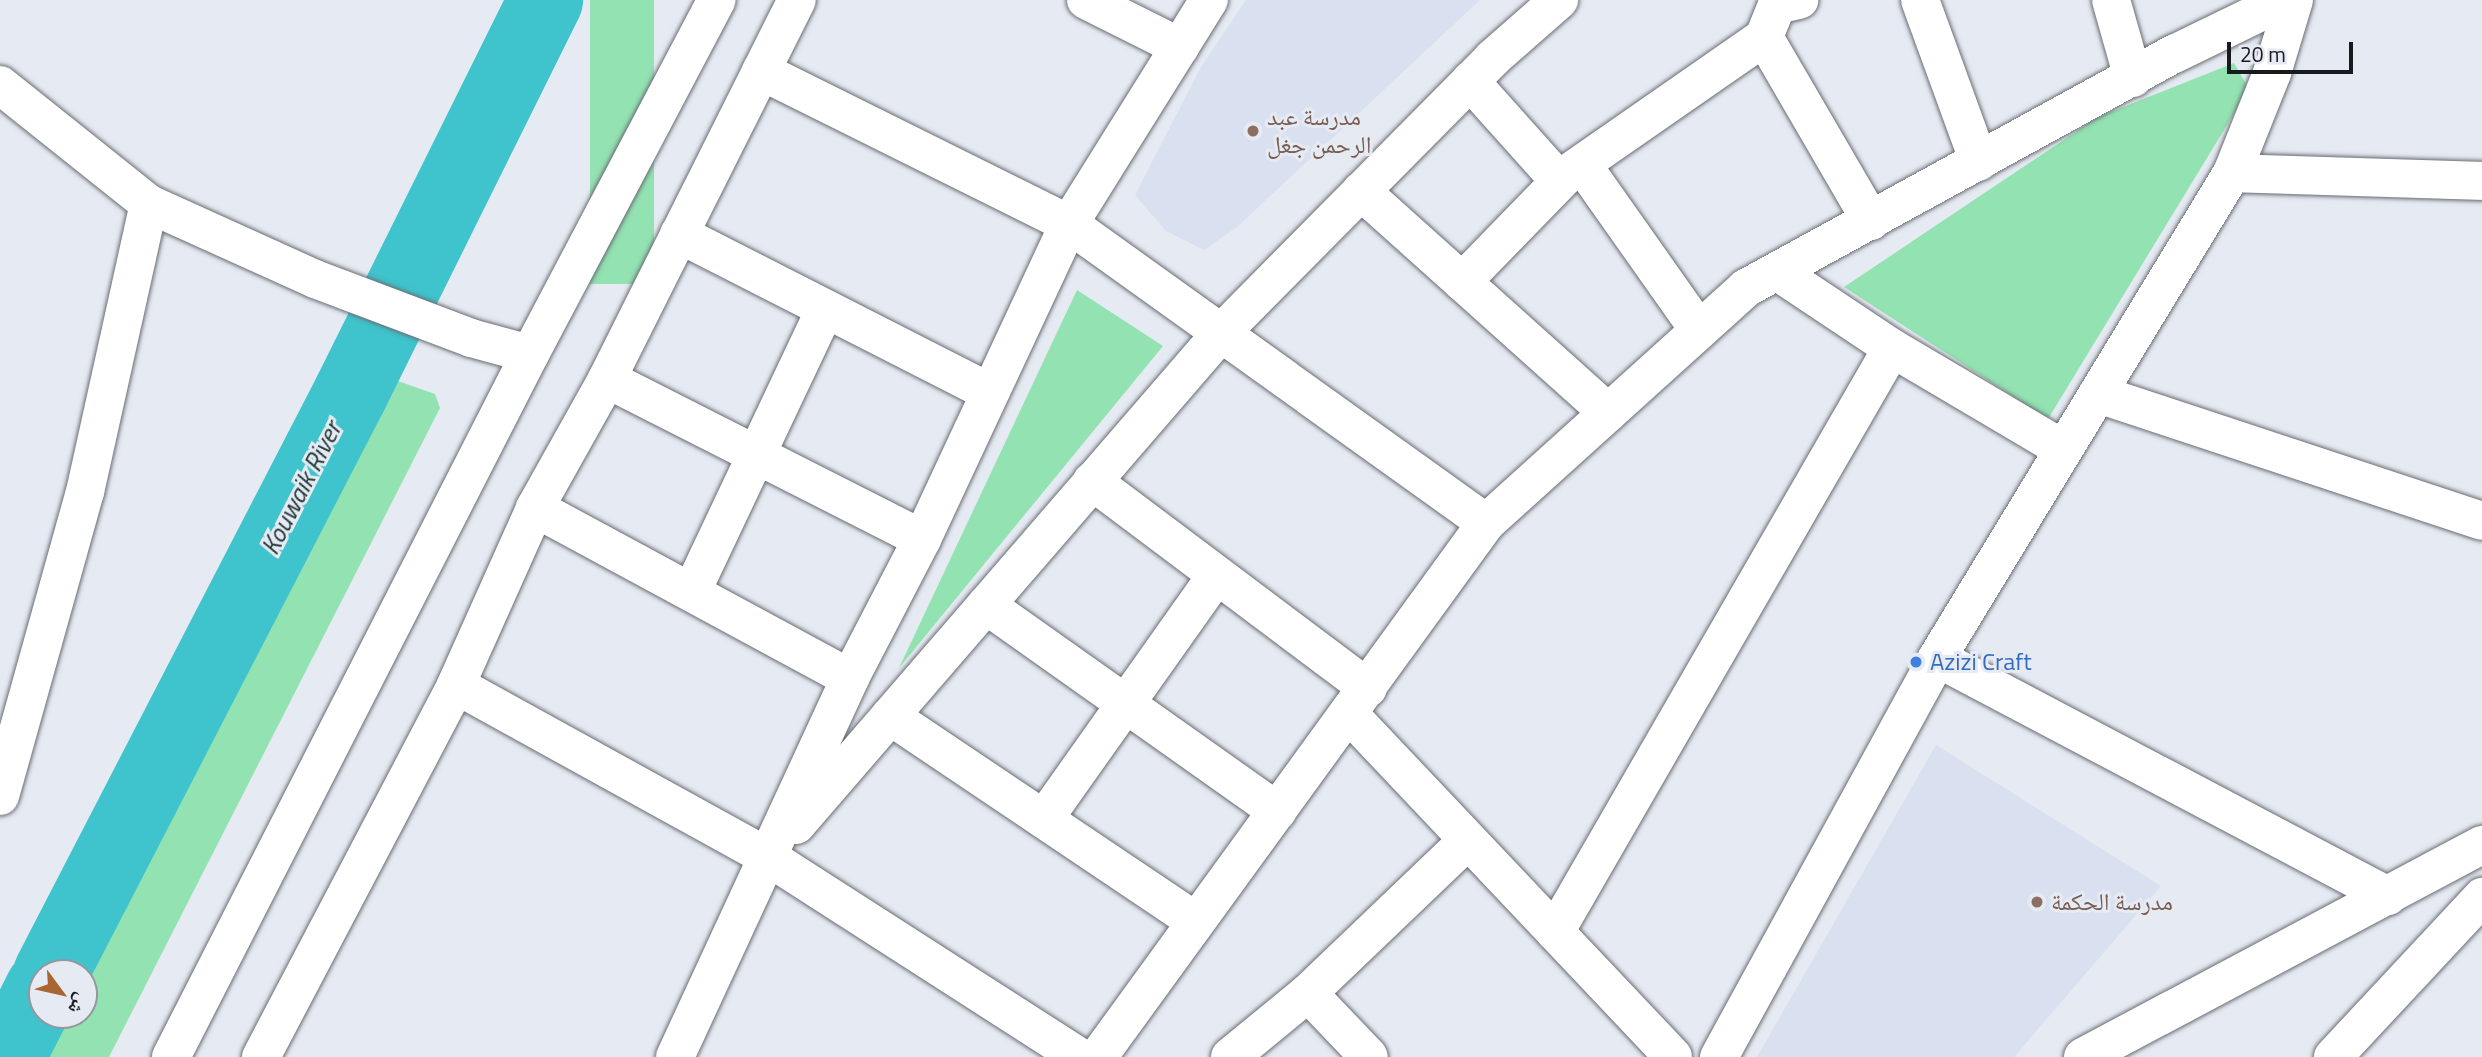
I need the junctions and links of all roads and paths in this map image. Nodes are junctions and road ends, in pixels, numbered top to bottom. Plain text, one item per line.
1 (717, 0) edge
2 (797, 0) edge
3 (1086, 0) edge
4 (1209, 0) edge
5 (1559, 0) edge
6 (1920, 0) edge
7 (2111, 0) edge
8 (2285, 0) edge
9 (2294, 0) edge
10 (1779, 10) edge
11 (1180, 47) junction
12 (761, 71) junction
13 (2133, 78) junction
14 (1470, 81) junction
15 (0, 85) edge
16 (1979, 162) junction
17 (2232, 173) junction
18 (1567, 174) junction
19 (2482, 181) edge
20 (1361, 191) junction
21 (149, 204) junction
22 (1871, 221) junction
23 (1069, 224) junction
24 (680, 234) junction
25 (1778, 271) junction
26 (1462, 282) junction
27 (824, 312) junction
28 (1699, 330) junction
29 (1222, 331) junction
30 (1892, 348) junction
31 (530, 354) junction
32 (607, 379) junction
33 (989, 392) junction
34 (2098, 394) junction
35 (1608, 413) junction
36 (2061, 448) junction
37 (754, 453) junction
38 (1092, 481) junction
39 (535, 508) junction
40 (2482, 521) edge
41 (1486, 523) junction
42 (922, 539) junction
43 (1217, 575) junction
44 (692, 591) junction
45 (986, 604) junction
46 (1937, 658) junction
47 (850, 678) junction
48 (456, 685) junction
49 (1359, 701) junction
50 (1125, 704) junction
51 (890, 716) junction
52 (0, 796) edge
53 (1277, 811) junction
54 (1044, 819) junction
55 (1468, 840) junction
56 (2482, 845) edge
57 (768, 857) junction
58 (2388, 896) junction
59 (2482, 897) edge
60 (1194, 920) junction
61 (1555, 932) junction
62 (1308, 993) junction
63 (171, 1057) edge
64 (261, 1057) edge
65 (675, 1057) edge
66 (1079, 1057) edge
67 (1098, 1057) edge
68 (1230, 1057) edge
69 (1369, 1057) edge
70 (1673, 1057) edge
71 (1718, 1057) edge
72 (2083, 1057) edge
73 (2333, 1057) edge

1 - 31 street
2 - 12 street
3 - 11 street
4 - 11 street
5 - 14 street
6 - 16 street
7 - 13 street
8 - 13 street
9 - 17 street
10 - 18 street
10 - 22 street
11 - 23 street
12 - 23 street
12 - 24 street
13 - 16 street
14 - 18 street
14 - 20 street
15 - 21 street
16 - 22 street
17 - 19 street
17 - 34 street
18 - 26 street
18 - 28 street
20 - 26 street
20 - 29 street
21 - 31 street
21 - 52 street
22 - 25 street
23 - 29 street
23 - 33 street
24 - 27 street
24 - 32 street
25 - 28 street
25 - 30 street
26 - 35 street
27 - 33 street
27 - 37 street
28 - 35 street
29 - 38 street
29 - 41 street
30 - 36 street
30 - 61 street
31 - 63 street
32 - 37 street
32 - 39 street
33 - 42 street
34 - 36 street
34 - 40 street
35 - 41 street
36 - 46 street
37 - 42 street
37 - 44 street
38 - 43 street
38 - 45 street
39 - 44 street
39 - 48 street
41 - 49 street
42 - 47 street
43 - 49 street
43 - 50 street
44 - 47 street
45 - 50 street
45 - 51 street
46 - 58 street
46 - 71 street
47 - 57 street
48 - 57 street
48 - 64 street
49 - 53 street
49 - 55 street
50 - 53 street
50 - 54 street
51 - 54 street
51 - 57 street
53 - 60 street
54 - 60 street
55 - 61 street
55 - 62 street
56 - 58 street
57 - 65 street
57 - 66 street
58 - 72 street
59 - 73 street
60 - 67 street
61 - 70 street
62 - 68 street
62 - 69 street

